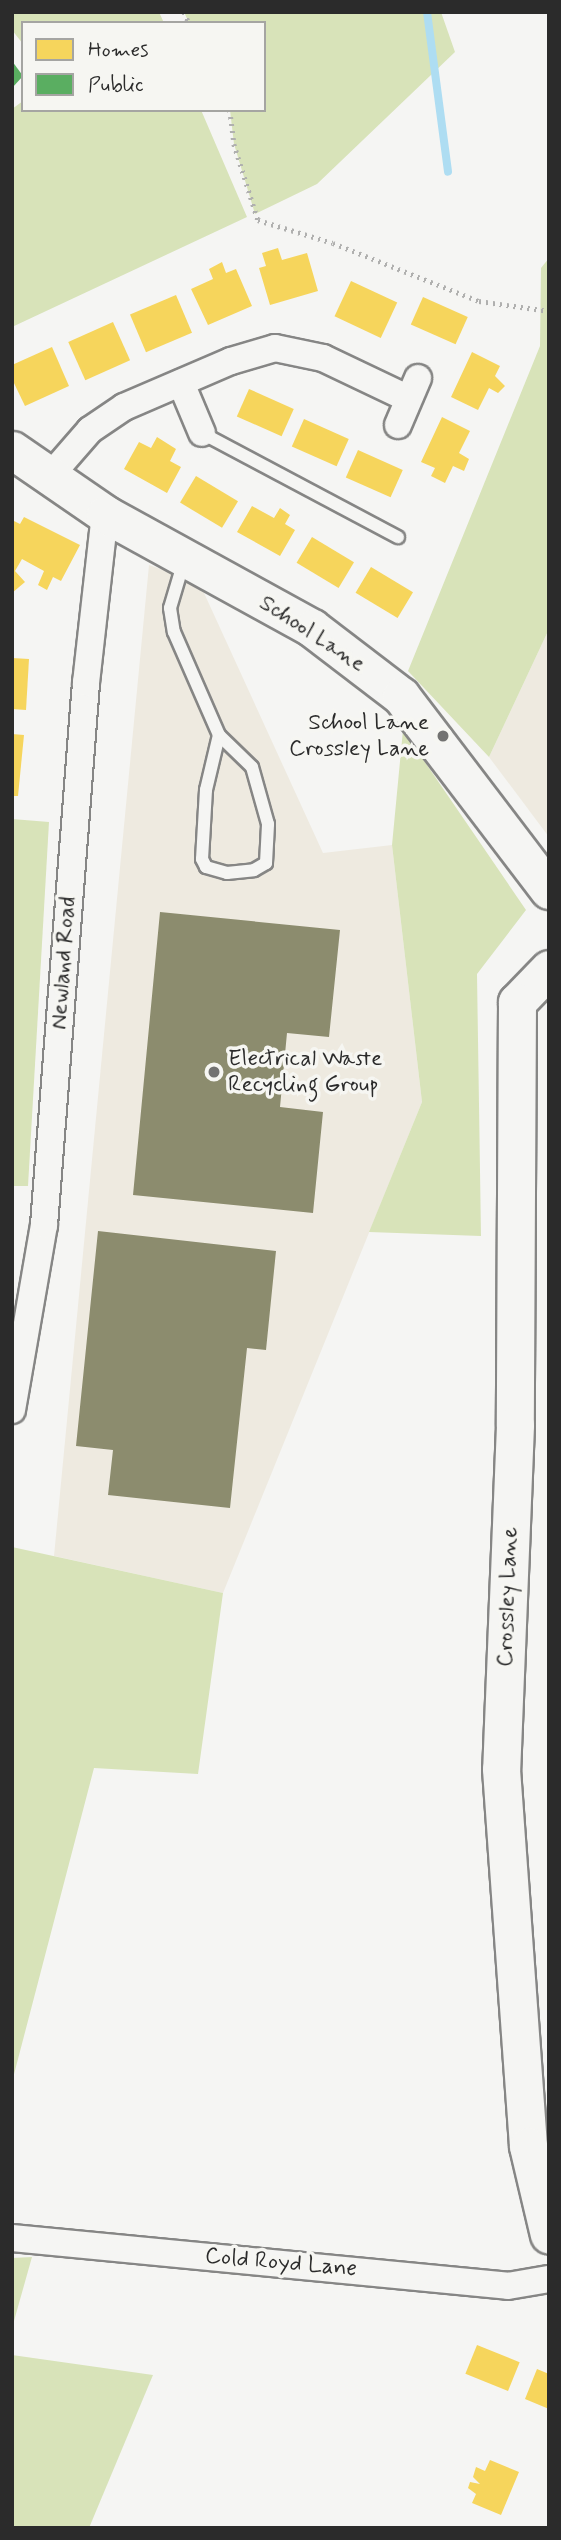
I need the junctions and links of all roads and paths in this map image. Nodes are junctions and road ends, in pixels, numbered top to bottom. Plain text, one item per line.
1 (230, 112) edge
2 (549, 311) edge
3 (181, 383) junction
4 (398, 425) dead end
5 (202, 433) joint
6 (12, 450) edge
7 (50, 476) junction
8 (105, 514) junction
9 (398, 537) dead end
10 (186, 558) junction
11 (219, 736) junction
12 (549, 890) edge
13 (549, 969) edge
14 (12, 1410) edge
15 (549, 2235) edge
16 (12, 2238) edge
17 (549, 2279) edge

1 - 2 path
3 - 4 street
3 - 5 street
3 - 7 street
5 - 9 lane
6 - 7 street, School Lane
7 - 8 street, School Lane
8 - 10 street, School Lane
8 - 14 street, Newland Road
10 - 11 lane
10 - 12 street, School Lane
11 - 11 lane
13 - 15 street, Crossley Lane
16 - 17 street, Cold Royd Lane

